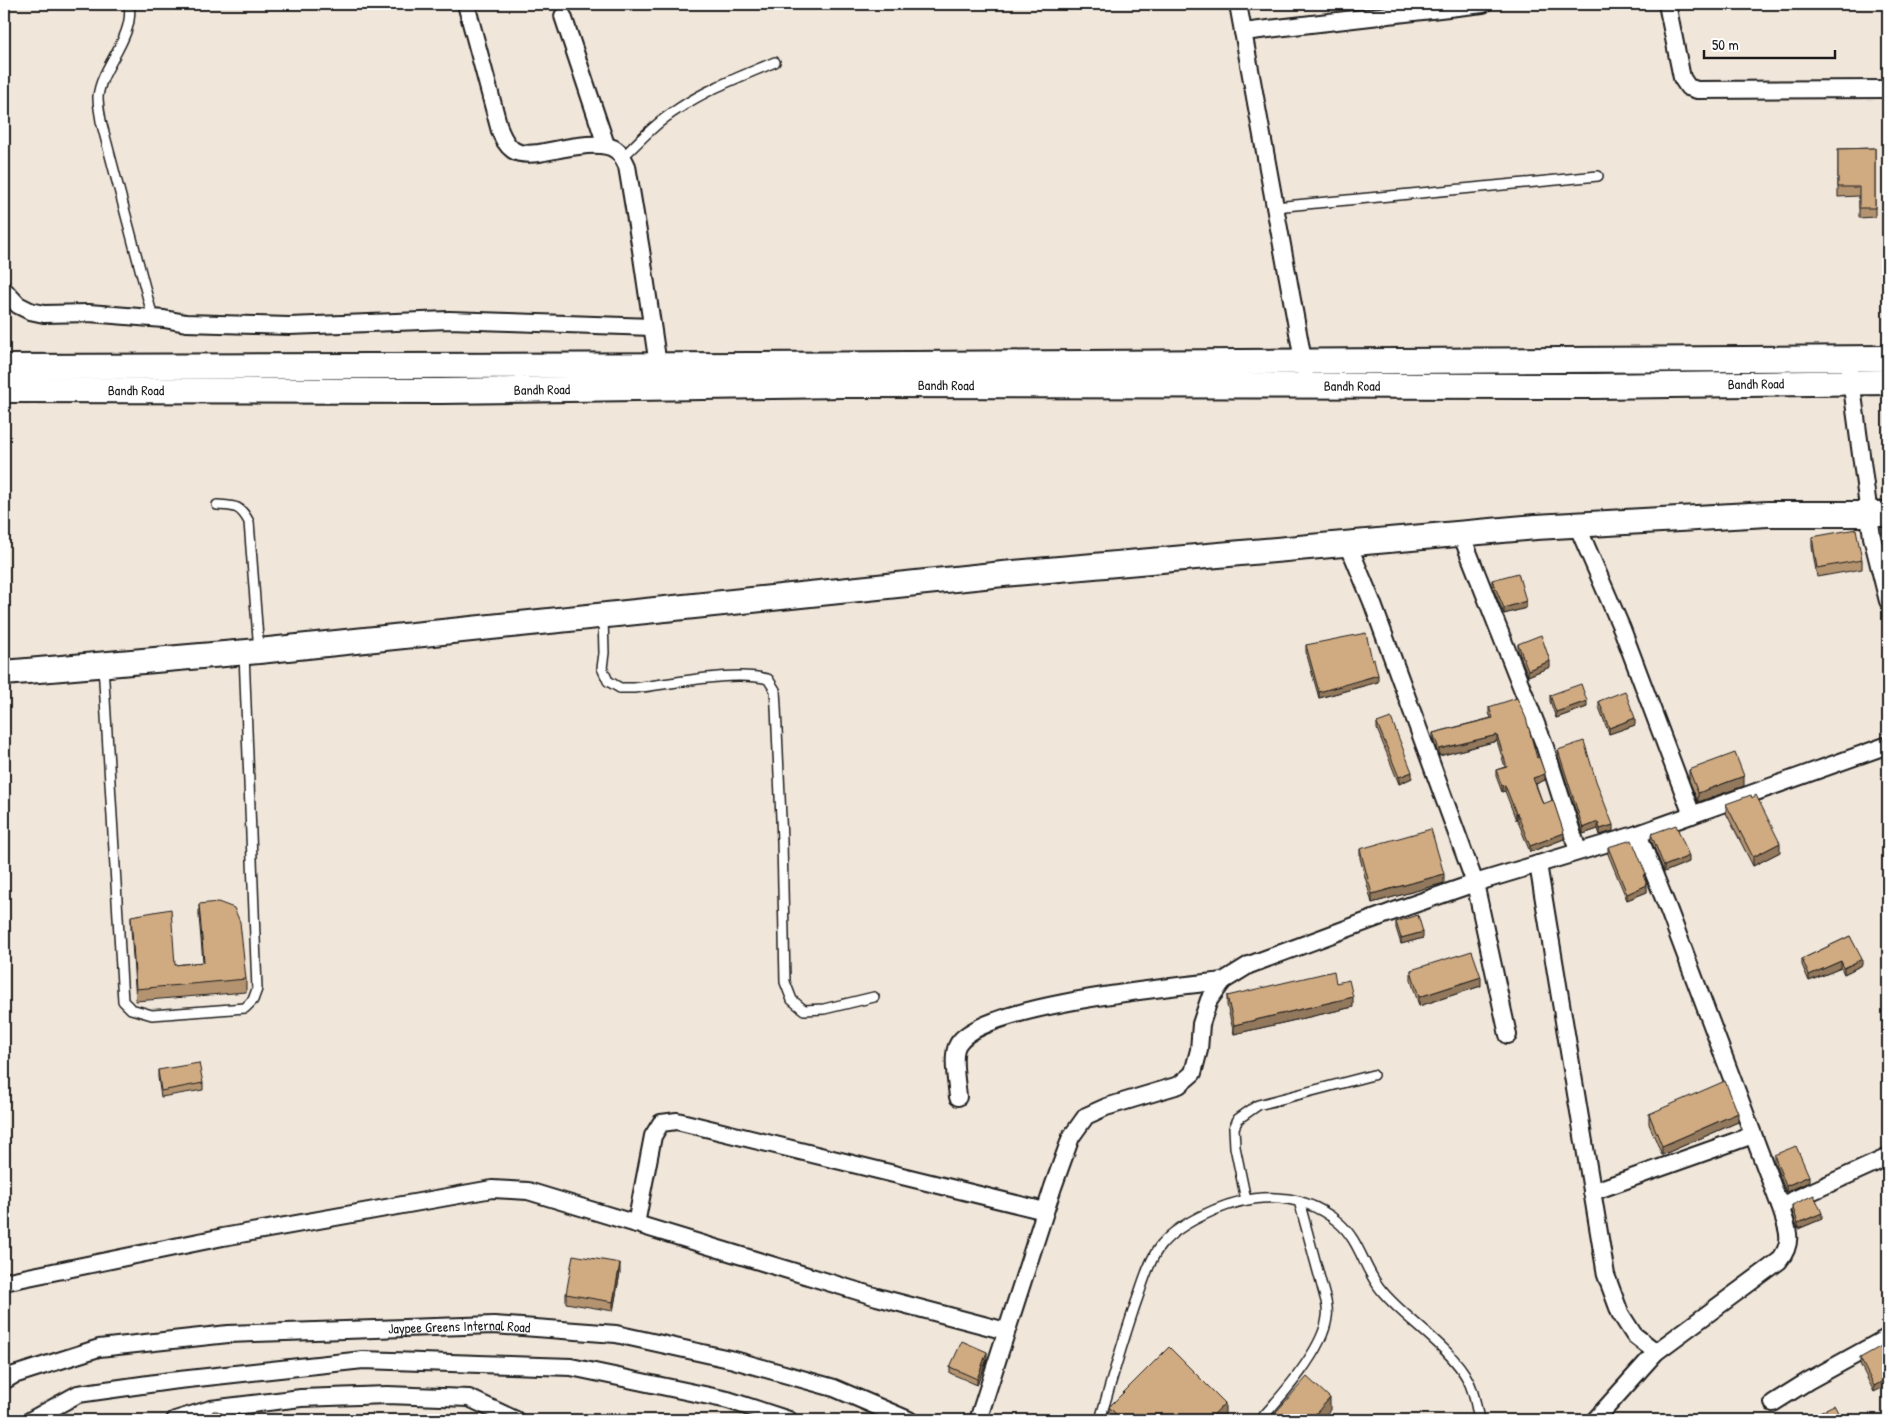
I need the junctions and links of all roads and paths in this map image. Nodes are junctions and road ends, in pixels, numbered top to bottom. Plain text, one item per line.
1 (128, 4) edge
2 (466, 4) edge
3 (1238, 4) edge
4 (1483, 4) edge
5 (1667, 4) edge
6 (563, 16) dead end
7 (1243, 32) junction
8 (775, 62) dead end
9 (1888, 89) edge
10 (606, 146) junction
11 (623, 157) junction
12 (1598, 176) dead end
13 (1275, 207) junction
14 (4, 290) edge
15 (153, 318) junction
16 (652, 327) junction
17 (1849, 358) junction
18 (1888, 358) edge
19 (1304, 361) junction
20 (658, 365) junction
21 (4, 367) edge
22 (1888, 382) edge
23 (1852, 383) junction
24 (1307, 386) junction
25 (4, 390) edge
26 (216, 505) dead end
27 (1879, 514) edge
28 (1577, 525) junction
29 (1461, 534) junction
30 (1348, 544) junction
31 (1888, 601) edge
32 (603, 617) junction
33 (252, 652) junction
34 (103, 664) junction
35 (4, 673) edge
36 (1888, 744) edge
37 (1692, 815) junction
38 (1638, 834) junction
39 (1578, 852) junction
40 (1538, 864) junction
41 (1475, 884) junction
42 (1223, 981) junction
43 (874, 997) dead end
44 (1508, 1036) dead end
45 (1373, 1075) dead end
46 (958, 1097) dead end
47 (1754, 1135) junction
48 (1888, 1157) edge
49 (1592, 1192) junction
50 (1246, 1200) junction
51 (1300, 1201) junction
52 (1780, 1206) junction
53 (1045, 1211) junction
54 (636, 1224) junction
55 (4, 1282) edge
56 (1006, 1332) junction
57 (1888, 1337) edge
58 (1656, 1352) junction
59 (4, 1381) edge
60 (1773, 1403) dead end
61 (211, 1409) junction
62 (30, 1420) edge
63 (175, 1420) edge
64 (232, 1420) edge
65 (516, 1420) edge
66 (789, 1420) edge
67 (909, 1420) edge
68 (978, 1420) edge
69 (1100, 1420) edge
70 (1260, 1420) edge
71 (1479, 1420) edge
72 (1595, 1420) edge

1 - 15 lane
2 - 10 street
3 - 7 street
4 - 7 street
5 - 9 street
6 - 10 street
7 - 13 street
8 - 11 lane
10 - 11 street
11 - 16 street
12 - 13 lane
13 - 19 street
14 - 15 street
15 - 16 street
16 - 20 street
17 - 18 main road, Bandh Road
17 - 19 main road, Bandh Road
17 - 23 street
19 - 20 main road, Bandh Road
19 - 24 street
20 - 21 main road, Bandh Road
22 - 23 main road, Bandh Road
23 - 24 main road, Bandh Road
23 - 27 street
24 - 25 main road, Bandh Road
26 - 33 lane
27 - 28 main road
27 - 31 street
28 - 29 main road
28 - 37 street
29 - 30 main road
29 - 39 street
30 - 32 main road
30 - 41 street
32 - 33 main road
32 - 43 lane
33 - 34 main road
33 - 34 lane
34 - 35 main road
36 - 37 street
37 - 38 street
38 - 39 street
38 - 47 street
39 - 40 street
40 - 41 street
40 - 49 street
41 - 42 street
41 - 44 street
42 - 46 street
42 - 53 street
45 - 50 lane
47 - 49 street
47 - 52 street
48 - 52 street
49 - 58 street
50 - 51 lane
50 - 69 lane
51 - 70 lane
51 - 71 lane
52 - 58 street
53 - 54 street
53 - 56 street
54 - 55 street
54 - 56 street
56 - 68 street
57 - 60 street
58 - 72 street
59 - 67 street, Jaypee Greens Internal Road
61 - 63 street
61 - 64 street
61 - 65 street
62 - 66 street

